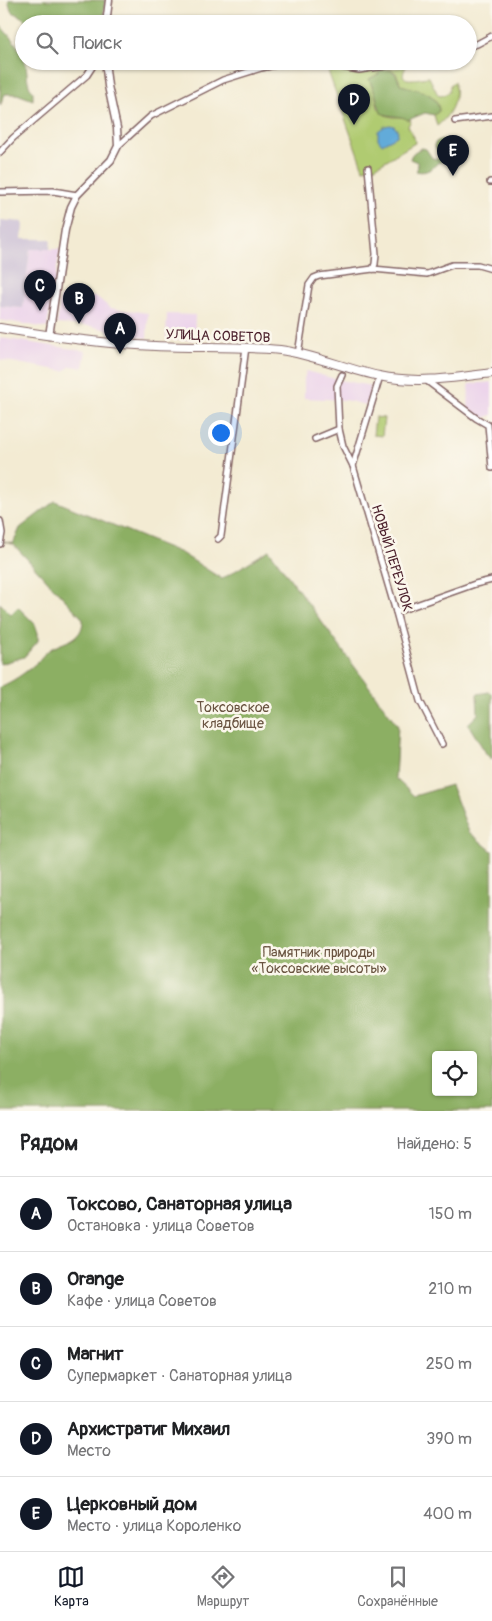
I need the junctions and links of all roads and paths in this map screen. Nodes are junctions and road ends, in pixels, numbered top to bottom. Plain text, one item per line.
1 (109, 0) edge
2 (107, 15) edge
3 (492, 36) edge
4 (477, 44) edge
5 (90, 70) edge
6 (106, 70) edge
7 (255, 70) edge
8 (492, 116) edge
9 (455, 122) dead end
10 (118, 146) junction
11 (0, 152) edge
12 (368, 168) dead end
13 (0, 192) edge
14 (77, 195) junction
15 (372, 269) junction
16 (492, 269) edge
17 (0, 328) edge
18 (49, 336) junction
19 (246, 347) junction
20 (298, 354) junction
21 (492, 373) edge
22 (342, 375) dead end
23 (380, 376) junction
24 (427, 381) junction
25 (339, 429) junction
26 (315, 439) dead end
27 (353, 466) junction
28 (492, 468) edge
29 (0, 521) edge
30 (218, 539) dead end
31 (0, 544) edge
32 (492, 580) edge
33 (396, 612) junction
34 (442, 744) dead end

1 - 2 street
3 - 4 street
5 - 11 street
6 - 10 street
7 - 10 street
8 - 9 street
10 - 14 street
12 - 15 street
13 - 14 street
14 - 18 street
15 - 16 street
15 - 20 street
17 - 18 main road, УЛИЦА СОВЕТОВ
18 - 19 main road, УЛИЦА СОВЕТОВ
19 - 20 main road, УЛИЦА СОВЕТОВ
19 - 30 street
20 - 23 main road, УЛИЦА СОВЕТОВ
21 - 24 main road, УЛИЦА СОВЕТОВ
22 - 25 street, НОВЫЙ ПЕРЕУЛОК
23 - 24 main road, УЛИЦА СОВЕТОВ
23 - 27 street
24 - 28 street
25 - 26 street
25 - 27 street, НОВЫЙ ПЕРЕУЛОК
27 - 33 street, НОВЫЙ ПЕРЕУЛОК
29 - 31 street
32 - 33 street
33 - 34 street, НОВЫЙ ПЕРЕУЛОК

